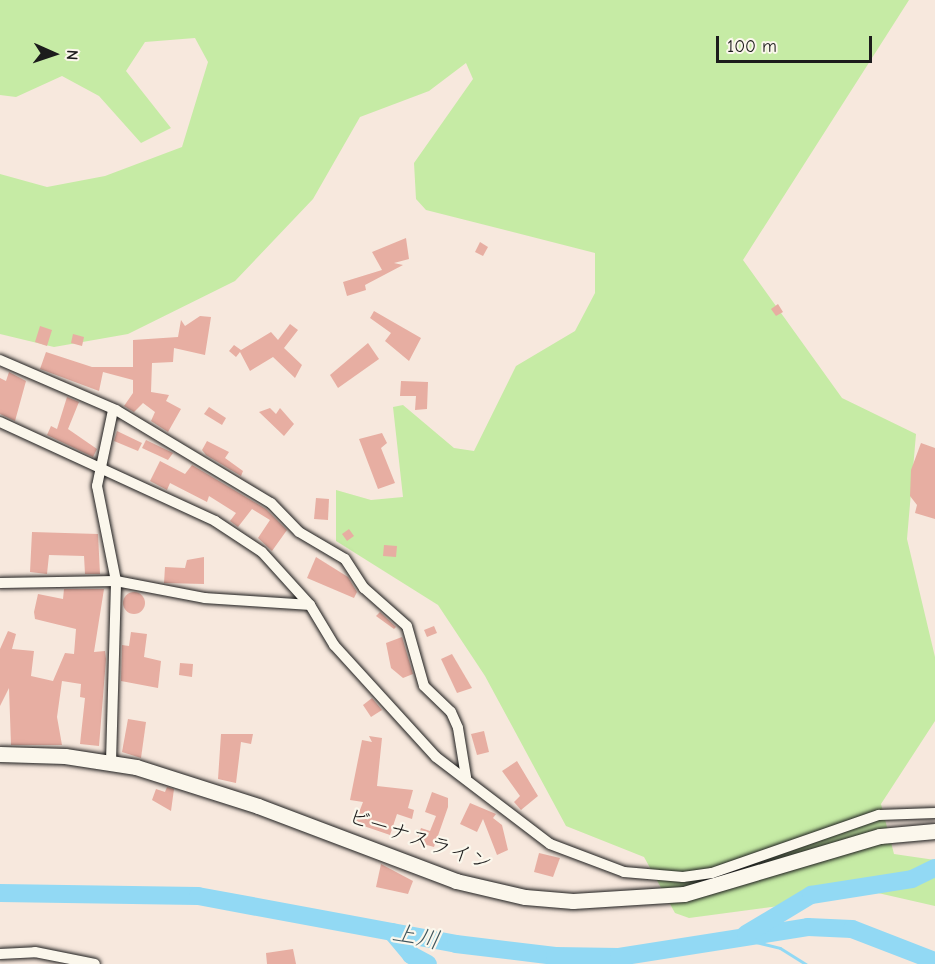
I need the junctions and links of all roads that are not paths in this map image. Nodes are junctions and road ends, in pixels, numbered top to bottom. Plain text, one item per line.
1 (0, 360) edge
2 (113, 410) junction
3 (0, 422) edge
4 (97, 467) junction
5 (117, 581) junction
6 (0, 583) edge
7 (310, 605) junction
8 (0, 754) edge
9 (111, 762) junction
10 (466, 777) junction
11 (935, 813) edge
12 (913, 814) junction
13 (932, 830) edge
14 (911, 831) junction
15 (0, 954) edge
16 (95, 964) edge

1 - 2 street
2 - 4 street
2 - 10 street
3 - 4 street
4 - 5 street
4 - 7 street
5 - 6 street
5 - 7 street
5 - 9 street
7 - 10 street
8 - 9 main road, ビーナスライン
9 - 14 main road, ビーナスライン
10 - 12 street
11 - 12 street
12 - 14 street
13 - 14 main road, ビーナスライン
15 - 16 street

